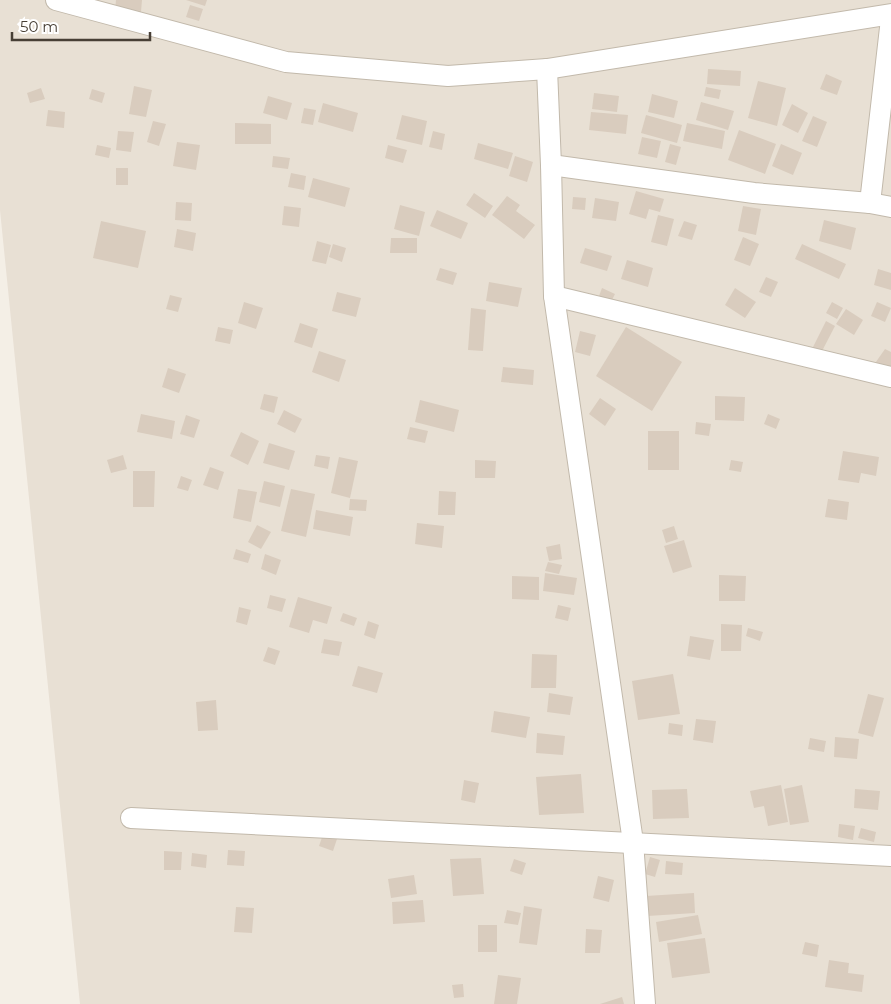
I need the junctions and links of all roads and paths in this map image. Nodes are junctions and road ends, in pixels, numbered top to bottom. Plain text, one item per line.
1 (56, 0) edge
2 (891, 14) edge
3 (891, 19) edge
4 (547, 69) junction
5 (552, 165) junction
6 (870, 202) junction
7 (891, 207) edge
8 (554, 296) junction
9 (891, 377) edge
10 (131, 818) dead end
11 (633, 842) junction
12 (891, 856) edge
13 (645, 1004) edge

1 - 4 street
2 - 4 street
3 - 6 street
4 - 5 street
5 - 6 street
5 - 8 street
6 - 7 street
8 - 9 street
8 - 11 street
10 - 11 street
11 - 12 street
11 - 13 street

